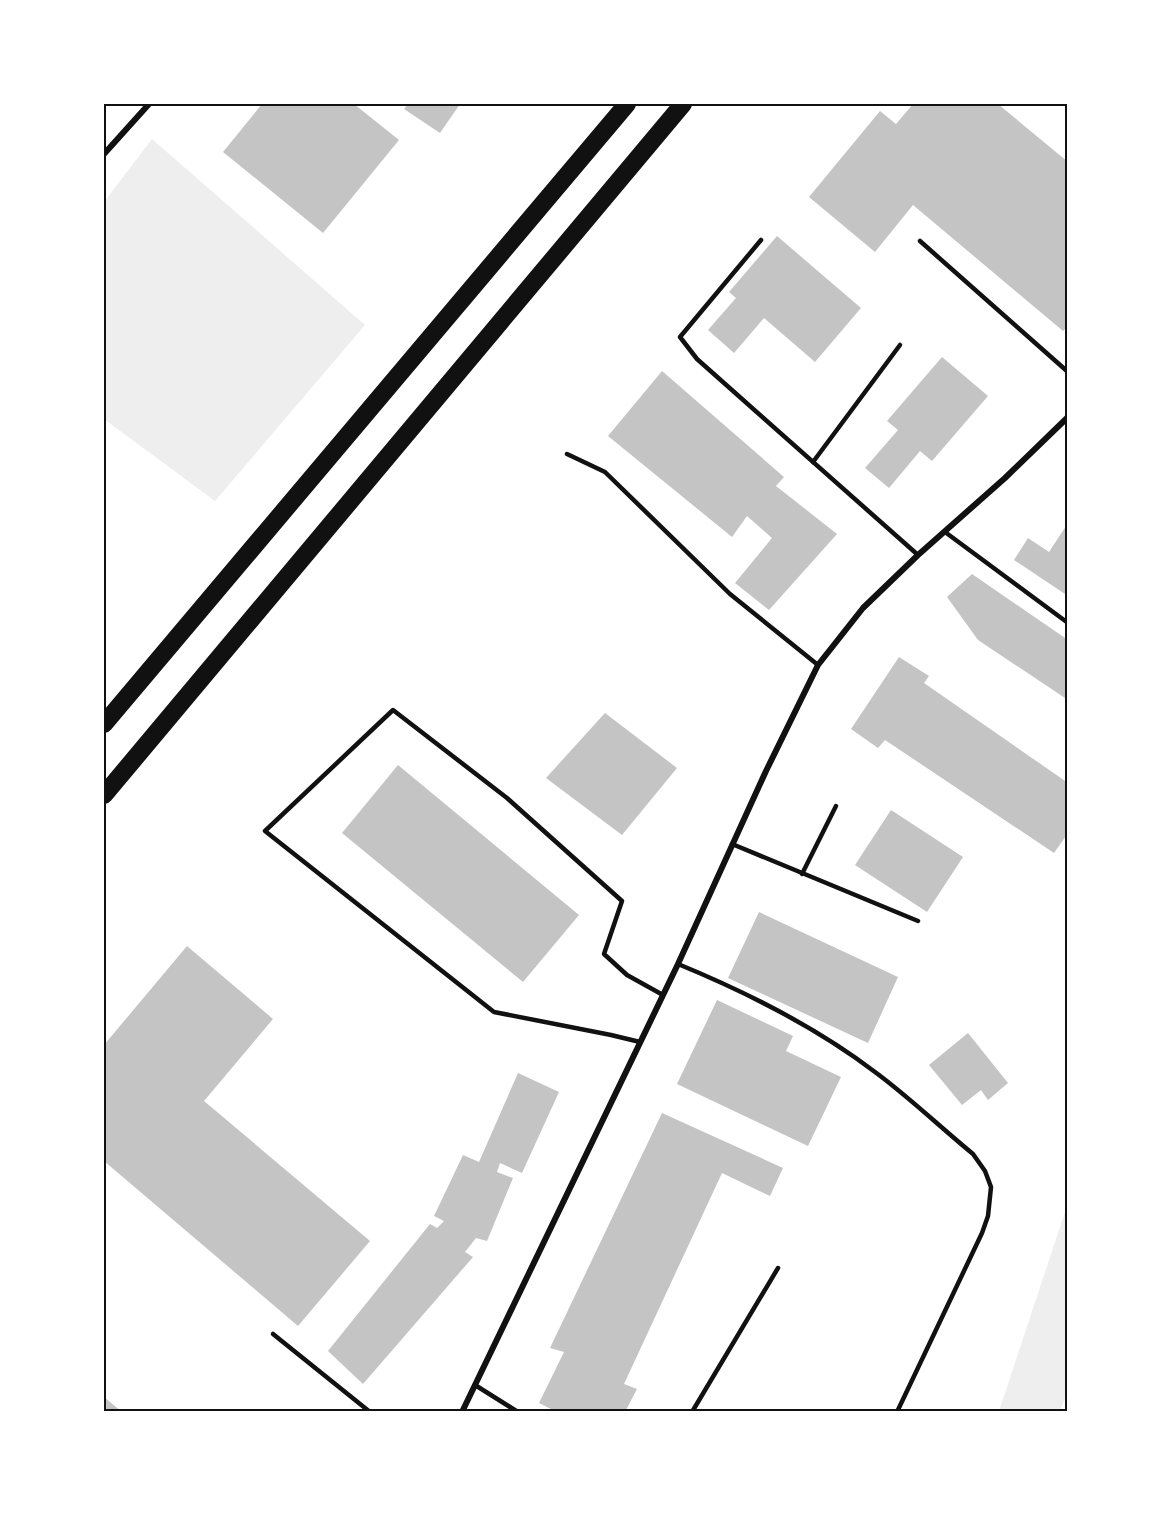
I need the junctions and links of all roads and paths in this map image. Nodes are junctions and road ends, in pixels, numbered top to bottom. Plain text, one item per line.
1 (149, 104) edge
2 (627, 104) edge
3 (683, 104) edge
4 (695, 104) edge
5 (645, 148) junction
6 (104, 154) edge
7 (761, 240) dead end
8 (920, 241) dead end
9 (900, 345) dead end
10 (1068, 372) edge
11 (1068, 417) edge
12 (567, 454) dead end
13 (813, 462) junction
14 (945, 532) junction
15 (918, 555) junction
16 (1068, 623) edge
17 (818, 665) junction
18 (104, 723) edge
19 (104, 795) edge
20 (836, 806) dead end
21 (732, 844) junction
22 (802, 874) junction
23 (918, 921) dead end
24 (678, 964) junction
25 (663, 995) junction
26 (640, 1042) junction
27 (778, 1268) dead end
28 (273, 1334) dead end
29 (475, 1385) junction
30 (370, 1412) edge
31 (462, 1412) edge
32 (518, 1412) edge
33 (692, 1412) edge
34 (897, 1412) edge

1 - 6 street
2 - 18 highway
3 - 5 highway
4 - 5 highway
5 - 19 highway
7 - 13 lane
8 - 10 lane
9 - 13 lane
11 - 14 street
12 - 17 lane
13 - 15 lane
14 - 15 street
14 - 16 lane
15 - 17 street
17 - 21 street
20 - 22 lane
21 - 22 lane
21 - 24 street
22 - 23 lane
24 - 25 street
24 - 34 lane
25 - 26 street
25 - 26 lane
26 - 29 street
27 - 33 lane
28 - 30 lane
29 - 31 street
29 - 32 lane

